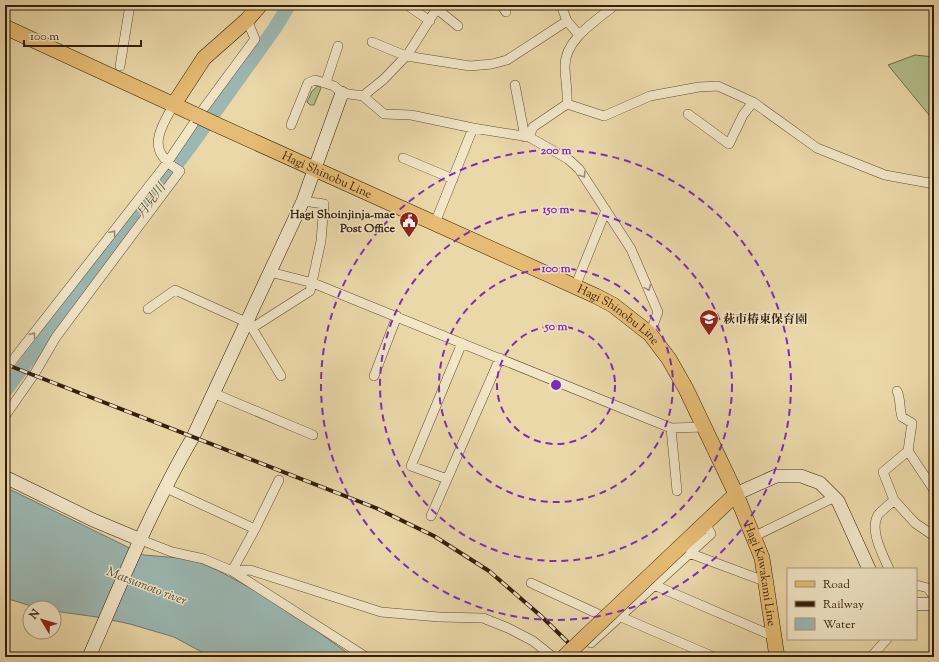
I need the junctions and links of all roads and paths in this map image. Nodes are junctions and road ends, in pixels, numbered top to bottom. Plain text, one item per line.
1 (130, 5) edge
2 (260, 5) edge
3 (407, 5) edge
4 (561, 5) edge
5 (614, 5) edge
6 (438, 7) edge
7 (247, 20) junction
8 (430, 21) junction
9 (567, 21) junction
10 (458, 26) dead end
11 (5, 27) edge
12 (575, 38) junction
13 (372, 42) dead end
14 (338, 46) dead end
15 (406, 56) junction
16 (120, 66) dead end
17 (326, 82) junction
18 (515, 85) dead end
19 (342, 93) junction
20 (363, 96) junction
21 (753, 102) junction
22 (174, 104) junction
23 (567, 104) junction
24 (688, 114) dead end
25 (291, 125) dead end
26 (473, 128) junction
27 (527, 137) junction
28 (403, 158) dead end
29 (167, 163) junction
30 (315, 170) junction
31 (453, 179) junction
32 (934, 180) edge
33 (303, 201) junction
34 (606, 210) junction
35 (435, 223) junction
36 (270, 272) junction
37 (313, 282) junction
38 (575, 286) junction
39 (148, 309) dead end
40 (397, 316) junction
41 (249, 325) junction
42 (650, 334) junction
43 (462, 343) junction
44 (500, 358) junction
45 (7, 368) edge
46 (281, 376) dead end
47 (374, 376) dead end
48 (897, 391) dead end
49 (213, 393) junction
50 (5, 416) edge
51 (705, 427) junction
52 (671, 428) junction
53 (313, 435) dead end
54 (908, 451) junction
55 (5, 477) edge
56 (279, 480) dead end
57 (447, 480) junction
58 (166, 488) junction
59 (934, 490) edge
60 (677, 491) dead end
61 (736, 494) junction
62 (835, 497) junction
63 (894, 500) junction
64 (431, 516) dead end
65 (255, 529) junction
66 (934, 536) edge
67 (753, 537) junction
68 (139, 544) junction
69 (685, 549) junction
70 (869, 568) edge
71 (889, 568) edge
72 (232, 571) junction
73 (767, 582) junction
74 (531, 583) dead end
75 (654, 585) junction
76 (917, 585) edge
77 (934, 596) edge
78 (917, 604) edge
79 (934, 604) edge
80 (618, 619) junction
81 (773, 636) junction
82 (886, 640) edge
83 (591, 643) dead end
84 (89, 657) edge
85 (366, 657) edge
86 (553, 657) edge
87 (564, 657) edge
88 (714, 657) edge
89 (777, 657) edge
90 (871, 657) edge

1 - 16 street
2 - 7 main road
3 - 8 street
4 - 9 street
5 - 12 street
6 - 8 street
6 - 10 street
7 - 22 main road
7 - 29 street
8 - 15 street
9 - 12 street
9 - 15 street
11 - 22 main road
12 - 23 street
13 - 15 street
14 - 17 street
15 - 20 street
17 - 19 street
17 - 25 street
18 - 27 street
19 - 20 street
19 - 30 street
20 - 26 street
21 - 23 street
21 - 24 street
21 - 32 street
22 - 29 street
22 - 30 main road, Hagi Shinobu Line, bridge
23 - 27 street
26 - 27 street
26 - 31 street
27 -> 34 street
28 - 31 street
45 -> 29 street
29 - 50 street
30 - 33 street
30 - 35 main road, Hagi Shinobu Line
31 - 35 street
33 - 36 street
33 - 37 street
34 - 38 street
34 -> 42 street
35 - 38 main road, Hagi Shinobu Line
36 - 37 street
36 - 41 street
37 - 40 street
37 - 41 street
38 - 42 main road, Hagi Shinobu Line
39 - 41 street
40 - 43 street
40 - 47 street
41 - 46 street
41 - 49 street
42 - 51 main road, Hagi Shinobu Line
43 - 44 street
43 - 57 street
44 - 52 street
44 - 57 street
48 - 54 street
49 - 53 street
49 - 58 street
51 - 52 street
51 - 61 main road, Hagi Shinobu Line
52 - 60 street
54 - 59 street
54 - 63 street
55 - 68 street
56 - 65 street
57 - 64 street
58 - 65 street
58 - 68 street
61 - 62 street
61 - 67 main road, Hagi Kawakami Line
61 - 69 main road
62 - 67 street
62 - 70 street
63 - 66 street
63 - 71 street
65 - 72 street
67 - 73 main road, Hagi Kawakami Line
68 - 72 street
68 - 84 street
69 - 73 street
69 - 75 street
69 - 87 main road, bridge
72 - 85 street
72 - 86 street
73 - 81 main road, Hagi Kawakami Line
74 - 80 street
75 - 80 street
75 - 81 street
76 - 77 street
78 - 79 street
80 - 83 street
80 - 88 street
81 - 89 main road, Hagi Kawakami Line
82 - 90 street

